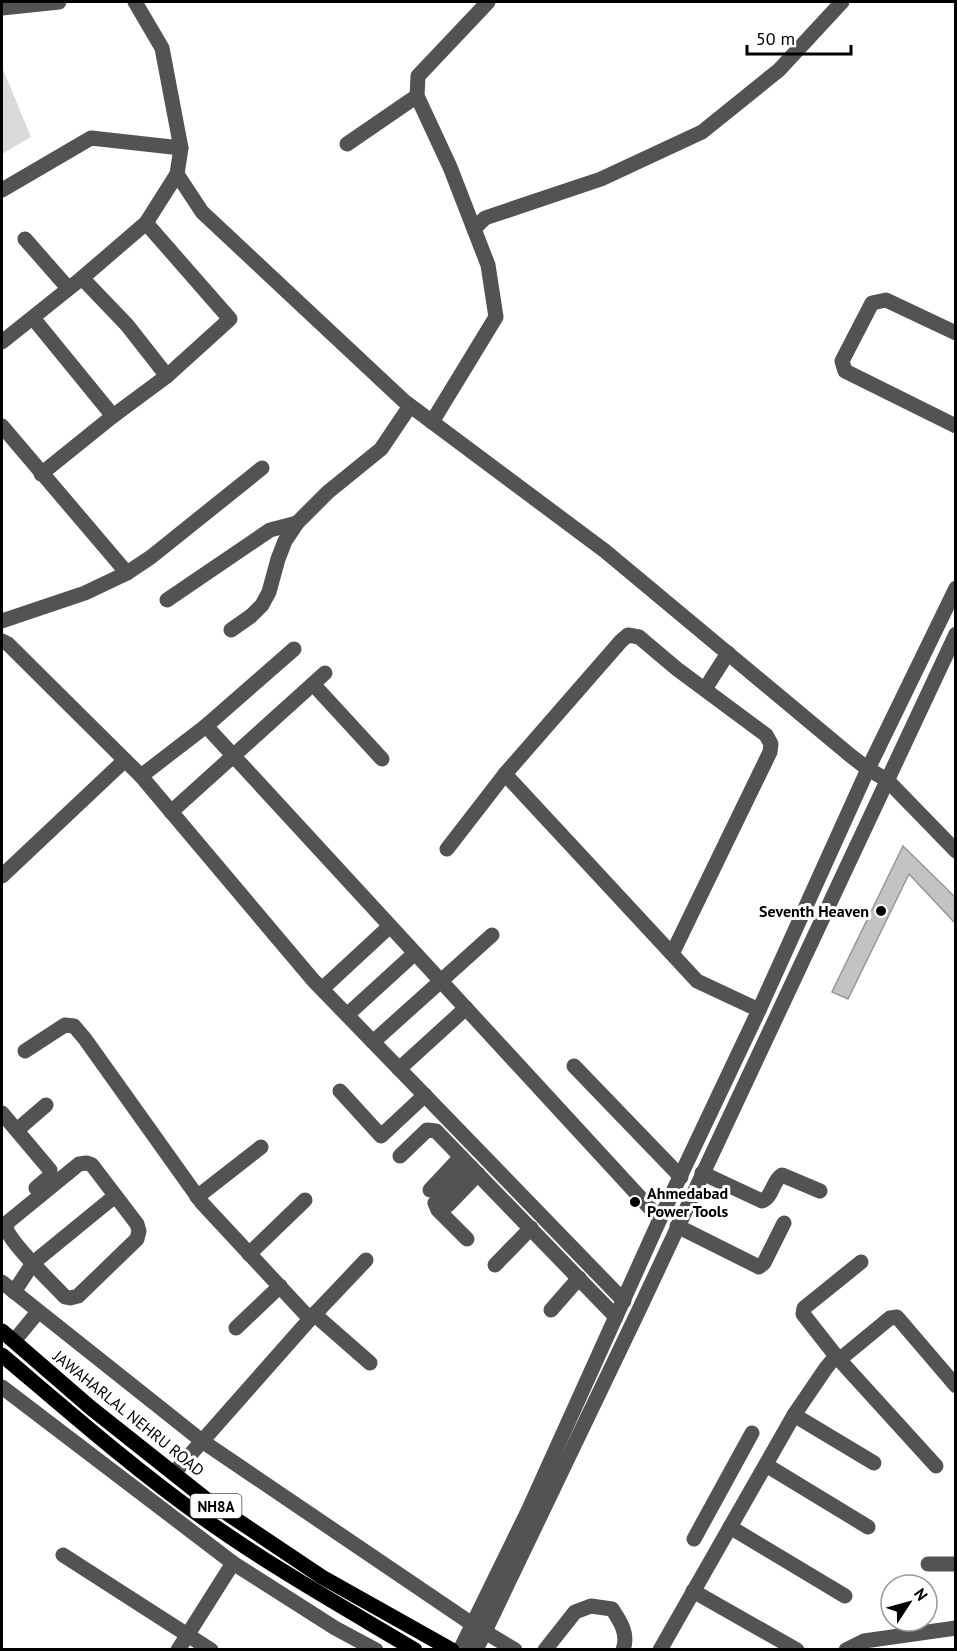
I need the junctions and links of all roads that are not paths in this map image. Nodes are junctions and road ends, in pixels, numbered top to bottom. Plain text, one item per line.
1 (59, 2) edge
2 (135, 2) edge
3 (488, 2) edge
4 (842, 2) edge
5 (2, 8) edge
6 (417, 96) junction
7 (347, 144) dead end
8 (181, 148) junction
9 (177, 174) junction
10 (2, 190) edge
11 (146, 223) junction
12 (474, 229) junction
13 (25, 239) dead end
14 (82, 278) junction
15 (68, 288) junction
16 (33, 318) junction
17 (956, 333) edge
18 (2, 342) edge
19 (167, 376) junction
20 (410, 406) junction
21 (113, 416) junction
22 (432, 422) junction
23 (2, 426) edge
24 (956, 426) edge
25 (262, 468) dead end
26 (41, 474) junction
27 (297, 524) junction
28 (127, 573) junction
29 (956, 588) edge
30 (167, 600) dead end
31 (2, 621) edge
32 (231, 630) dead end
33 (956, 634) edge
34 (2, 640) edge
35 (294, 649) dead end
36 (728, 654) junction
37 (325, 673) dead end
38 (313, 684) junction
39 (705, 689) junction
40 (206, 726) junction
41 (234, 757) junction
42 (382, 759) dead end
43 (125, 760) junction
44 (868, 769) junction
45 (505, 774) junction
46 (141, 776) junction
47 (887, 780) junction
48 (171, 812) junction
49 (447, 849) dead end
50 (956, 851) edge
51 (2, 876) edge
52 (390, 926) junction
53 (492, 935) dead end
54 (415, 953) junction
55 (672, 954) junction
56 (441, 980) junction
57 (322, 989) junction
58 (466, 1008) junction
59 (759, 1010) junction
60 (347, 1015) junction
61 (373, 1042) junction
62 (25, 1052) dead end
63 (574, 1066) dead end
64 (399, 1069) junction
65 (340, 1091) dead end
66 (425, 1095) junction
67 (45, 1105) dead end
68 (2, 1113) edge
69 (17, 1131) junction
70 (261, 1147) dead end
71 (400, 1156) dead end
72 (470, 1166) junction
73 (702, 1173) junction
74 (681, 1177) junction
75 (430, 1190) dead end
76 (820, 1191) dead end
77 (115, 1196) junction
78 (197, 1197) junction
79 (305, 1200) dead end
80 (21, 1202) dead end
81 (448, 1205) dead end
82 (660, 1219) junction
83 (784, 1223) dead end
84 (677, 1226) junction
85 (531, 1228) junction
86 (467, 1239) dead end
87 (249, 1254) junction
88 (366, 1260) dead end
89 (861, 1262) dead end
90 (33, 1263) junction
91 (495, 1264) dead end
92 (579, 1278) junction
93 (280, 1286) junction
94 (8, 1287) edge
95 (624, 1301) junction
96 (551, 1310) dead end
97 (38, 1312) junction
98 (312, 1316) junction
99 (616, 1317) junction
100 (237, 1328) dead end
101 (2, 1331) edge
102 (14, 1341) junction
103 (2, 1355) edge
104 (838, 1358) junction
105 (370, 1364) dead end
106 (956, 1386) edge
107 (3, 1392) edge
108 (794, 1416) junction
109 (752, 1433) dead end
110 (202, 1442) junction
111 (874, 1462) dead end
112 (766, 1464) junction
113 (936, 1466) dead end
114 (174, 1473) junction
115 (719, 1493) junction
116 (742, 1507) junction
117 (730, 1527) junction
118 (868, 1527) dead end
119 (694, 1539) dead end
120 (63, 1556) dead end
121 (232, 1563) junction
122 (928, 1564) dead end
123 (956, 1564) edge
124 (693, 1591) junction
125 (845, 1596) dead end
126 (478, 1628) junction
127 (956, 1628) edge
128 (187, 1635) junction
129 (407, 1648) edge
130 (178, 1650) edge
131 (212, 1650) edge
132 (376, 1650) edge
133 (452, 1650) edge
134 (460, 1650) edge
135 (476, 1650) edge
136 (515, 1650) edge
137 (545, 1650) edge
138 (623, 1650) edge
139 (660, 1650) edge
140 (797, 1650) edge
141 (846, 1650) edge

1 - 5 street
2 - 8 street
3 - 6 street
4 - 12 street
6 - 7 street
6 - 12 street
8 - 9 street
8 - 10 street
9 - 11 street
9 - 20 street
11 - 14 street
11 - 19 street
12 - 22 street
13 - 15 street
14 - 15 street
14 - 19 street
15 - 16 street
16 - 18 street
16 - 21 street
17 - 24 street
19 - 21 street
20 - 22 street
20 - 27 street
21 - 26 street
22 - 36 street
23 - 26 street
25 - 28 street
26 - 28 street
27 - 30 street
27 - 32 street
28 - 31 street
29 - 44 street
33 - 47 street
34 - 43 street
35 - 40 street
36 - 39 street
36 - 44 street
37 - 38 street
38 - 41 street
38 - 42 street
39 - 45 street
39 - 55 street
40 - 41 street
40 - 46 street
41 - 48 street
41 - 52 street
43 - 46 street
43 - 51 street
44 - 47 street
44 - 59 street
45 - 49 street
45 - 55 street
46 - 48 street
47 - 50 street
47 - 73 street
48 - 57 street
52 - 54 street
52 - 57 street
53 - 56 street
54 - 56 street
54 - 60 street
55 - 59 street
56 - 58 street
56 - 61 street
57 - 60 street
58 - 64 street
58 - 82 street
59 - 74 street
60 - 61 street
61 - 64 street
62 - 78 street
63 - 74 street
64 - 66 street
65 - 66 street
66 - 95 street
67 - 69 street
68 - 69 street
69 - 80 street
70 - 78 street
71 - 72 street
72 - 75 street
72 - 81 street
72 - 85 street
72 - 86 street
73 - 76 street
73 - 84 street
74 - 82 street
77 - 90 street
77 - 90 street
77 - 90 street
78 - 87 street
79 - 87 street
82 - 95 street
83 - 84 street
84 - 126 street
85 - 91 street
85 - 92 street
87 - 93 street
88 - 98 street
89 - 104 street
90 - 94 street
92 - 96 street
92 - 99 street
93 - 98 street
93 - 100 street
94 - 97 street
95 - 99 street
97 - 102 street
97 - 110 street
98 - 105 street
98 - 110 street
99 - 126 street
101 - 102 main road, JAWAHARLAL NEHRU ROAD / NH8A
102 - 114 main road, JAWAHARLAL NEHRU ROAD / NH8A
103 - 129 main road, NH8A
104 - 106 street
104 - 108 street
104 - 113 street
107 - 121 street
108 - 111 street
108 - 112 street
109 - 115 street
110 - 114 street
110 - 126 street
112 - 116 street
112 - 118 street
114 - 133 main road, JAWAHARLAL NEHRU ROAD / NH8A
115 - 116 street
115 - 119 street
116 - 117 street
117 - 124 street
117 - 125 street
120 - 128 street
121 - 128 street
121 - 132 street
122 - 123 street
124 - 139 street
124 - 140 street
126 - 134 street
126 - 135 street
126 - 136 street
127 - 141 street
128 - 130 street
128 - 131 street
137 - 138 street

